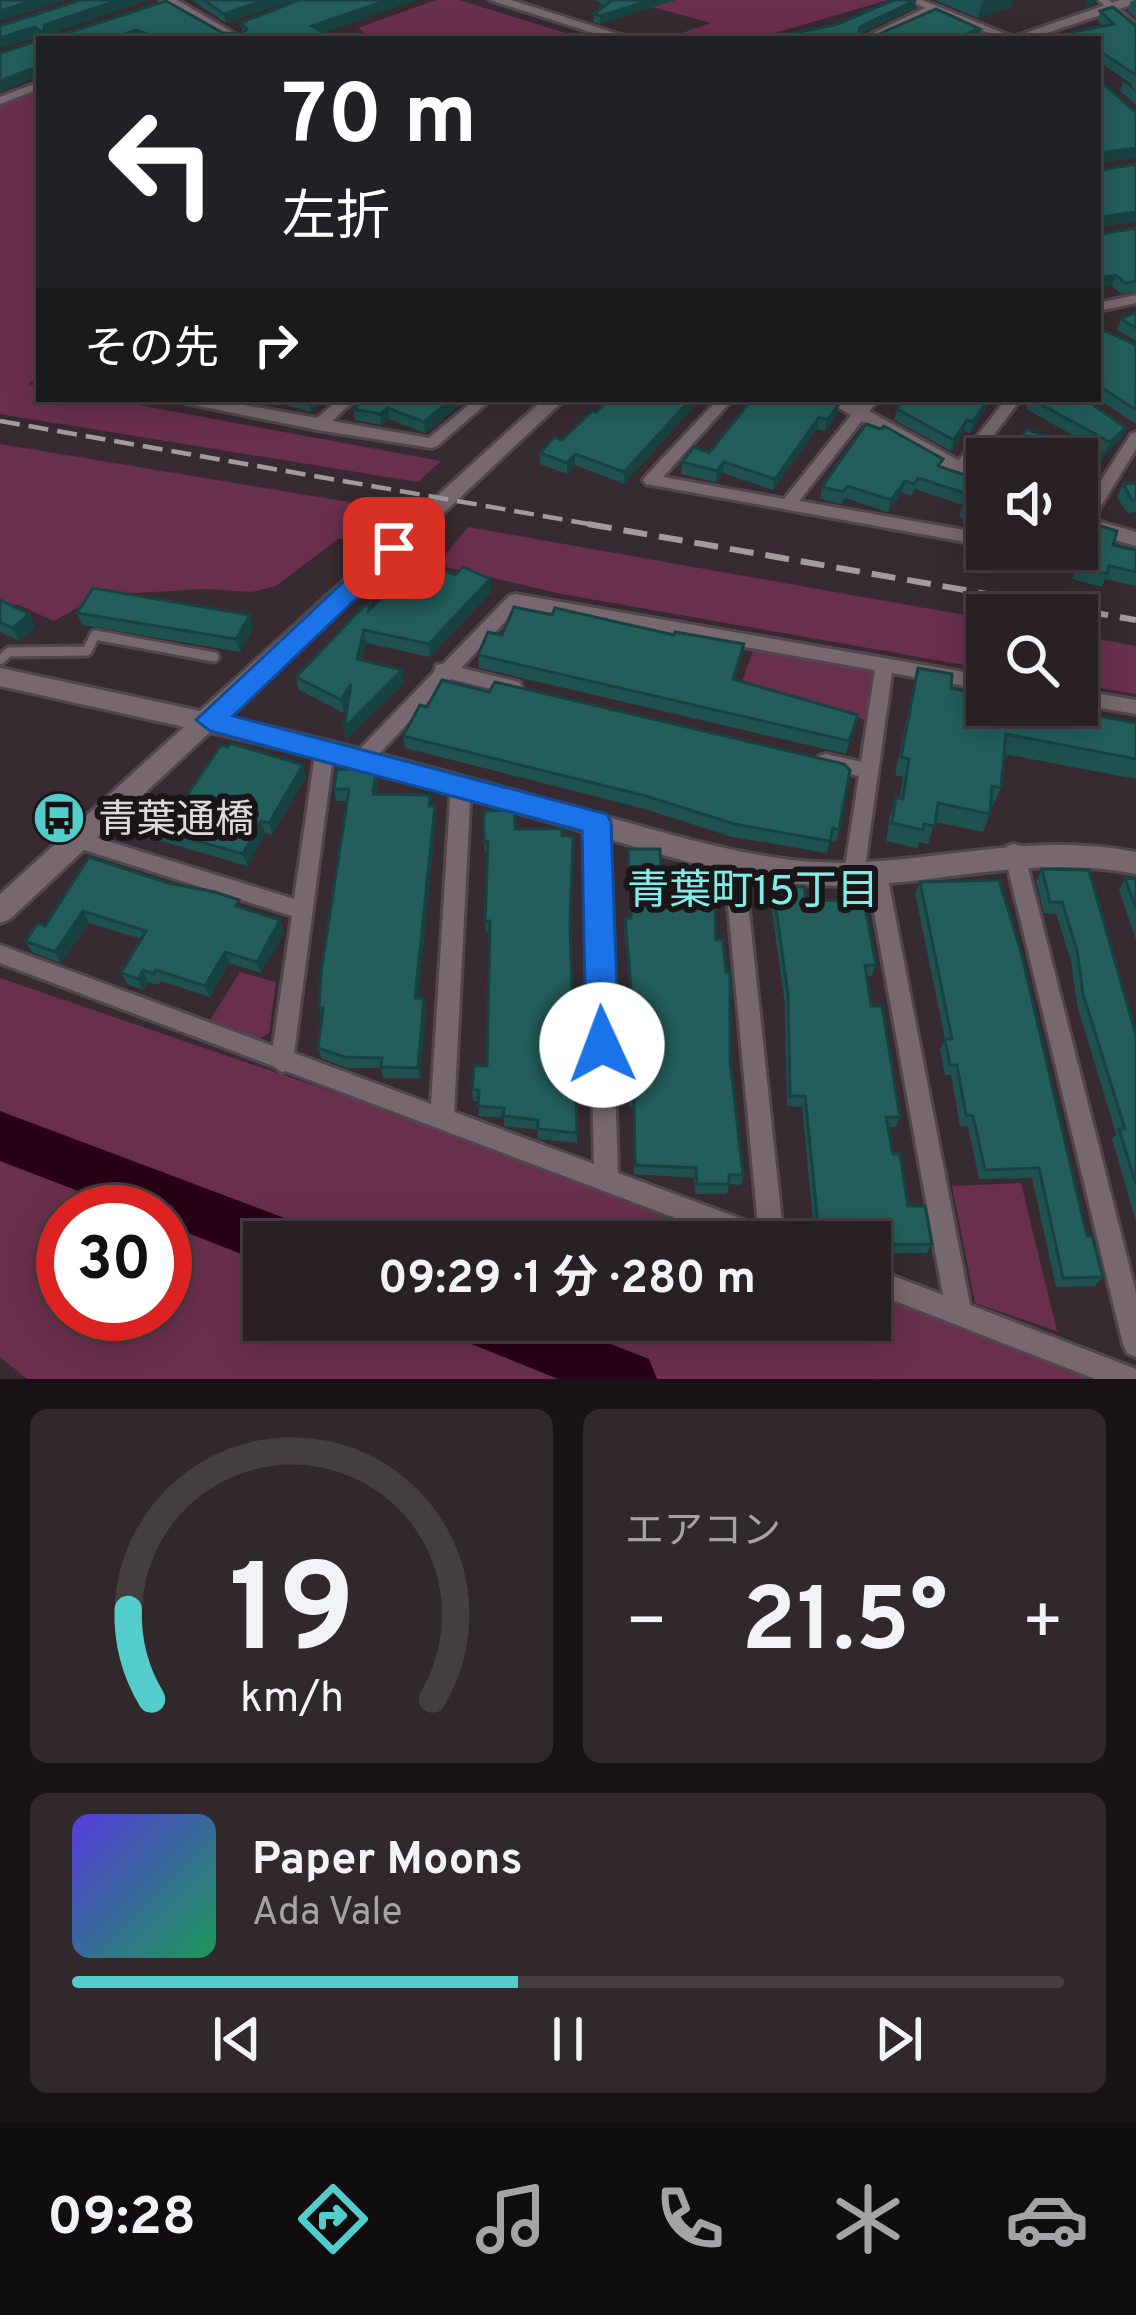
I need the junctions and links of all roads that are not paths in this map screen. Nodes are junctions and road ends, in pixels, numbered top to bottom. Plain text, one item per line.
1 (496, 0) edge
2 (913, 0) edge
3 (1132, 0) edge
4 (168, 3) edge
5 (1107, 4) edge
6 (934, 8) junction
7 (1136, 29) edge
8 (239, 32) edge
9 (617, 36) edge
10 (873, 36) edge
11 (1006, 36) edge
12 (1022, 36) edge
13 (36, 86) edge
14 (0, 101) edge
15 (1136, 299) edge
16 (1101, 307) edge
17 (211, 402) edge
18 (345, 402) edge
19 (481, 402) edge
20 (552, 402) edge
21 (723, 402) edge
22 (1011, 402) edge
23 (866, 406) edge
24 (1118, 424) edge
25 (318, 425) junction
26 (1136, 436) edge
27 (960, 469) junction
28 (966, 473) edge
29 (1098, 493) edge
30 (787, 506) junction
31 (1098, 527) edge
32 (966, 536) edge
33 (1136, 538) edge
34 (214, 657) dead end
35 (0, 660) edge
36 (884, 667) junction
37 (442, 670) junction
38 (0, 676) edge
39 (966, 680) edge
40 (532, 692) edge
41 (1098, 700) edge
42 (1136, 706) edge
43 (210, 720) junction
44 (325, 748) junction
45 (801, 755) edge
46 (364, 758) junction
47 (868, 771) junction
48 (461, 784) junction
49 (596, 822) junction
50 (78, 840) junction
51 (1014, 852) junction
52 (734, 863) junction
53 (1136, 863) edge
54 (866, 874) junction
55 (301, 910) junction
56 (0, 911) edge
57 (0, 954) edge
58 (282, 1062) junction
59 (442, 1119) junction
60 (606, 1178) junction
61 (718, 1221) edge
62 (770, 1221) edge
63 (891, 1287) edge
64 (959, 1312) junction
65 (1136, 1344) edge
66 (1130, 1379) edge

1 - 9 street
2 - 6 street
3 - 5 street
4 - 8 street
5 - 7 street
5 - 12 street
6 - 10 street
6 - 11 street
13 - 14 street
15 - 16 street
17 - 25 street
18 - 25 street
19 - 25 street
20 - 43 street
21 - 30 street
22 - 27 street
23 - 27 street
23 - 30 street
24 - 26 street
26 - 29 street
27 - 28 street
30 - 32 street
31 - 33 street
34 - 35 lane
36 - 37 street
36 - 39 street
36 - 47 street
37 - 40 street
37 - 46 street
38 - 43 street
41 - 42 street
43 - 44 street
43 - 50 street
44 - 46 street
44 - 55 street
45 - 47 street
46 - 48 street
47 - 54 street
48 - 49 street
48 - 59 street
49 - 52 street
49 - 60 street
50 - 55 street
50 - 56 street
51 - 53 street
51 - 54 street
51 - 65 street
52 - 54 street
52 - 62 street
54 - 64 street
55 - 58 street
57 - 58 street
58 - 59 street
59 - 60 street
60 - 61 street
63 - 64 street
64 - 66 street

